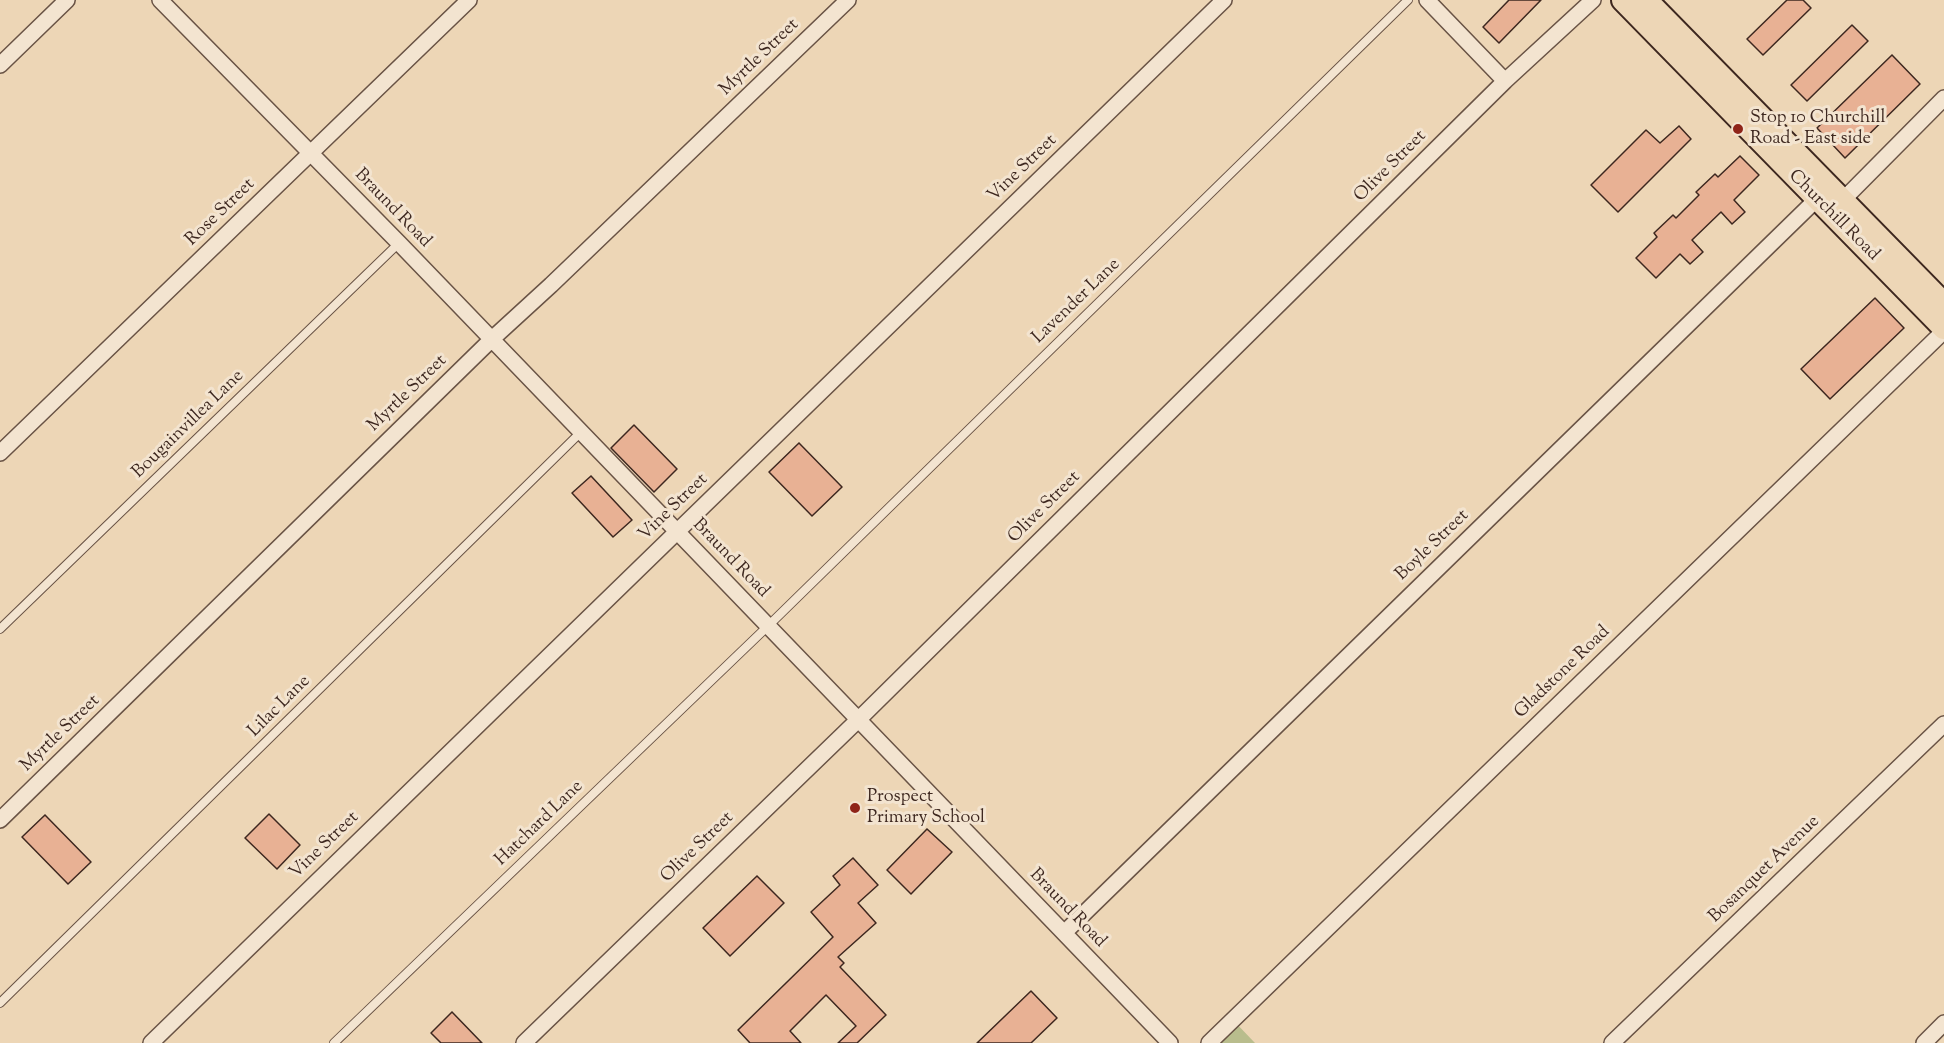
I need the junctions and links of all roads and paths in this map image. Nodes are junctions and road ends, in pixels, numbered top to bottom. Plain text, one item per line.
1 (67, 0) edge
2 (160, 0) edge
3 (469, 0) edge
4 (848, 0) edge
5 (1224, 0) edge
6 (1408, 0) edge
7 (1426, 0) edge
8 (1593, 0) edge
9 (1623, 0) edge
10 (1646, 0) edge
11 (0, 65) edge
12 (1506, 81) junction
13 (1944, 98) edge
14 (310, 153) junction
15 (1830, 200) junction
16 (399, 243) junction
17 (1944, 304) edge
18 (1944, 330) edge
19 (492, 339) junction
20 (581, 432) junction
21 (0, 453) edge
22 (677, 532) junction
23 (768, 626) junction
24 (0, 629) edge
25 (858, 720) junction
26 (1944, 724) edge
27 (0, 820) edge
28 (1064, 933) junction
29 (0, 1003) edge
30 (1944, 1023) edge
31 (151, 1043) edge
32 (334, 1043) edge
33 (524, 1043) edge
34 (1170, 1043) edge
35 (1209, 1043) edge
36 (1612, 1043) edge
37 (1924, 1043) edge

1 - 11 street
2 - 14 street, Braund Road
3 - 14 street, Rose Street
4 - 19 street, Myrtle Street
5 - 22 street, Vine Street
6 - 23 lane, Lavender Lane
7 - 12 street
8 - 12 street, Olive Street
9 - 15 main road, Churchill Road
10 - 15 main road, Churchill Road
12 - 25 street, Olive Street
13 - 15 street, Boyle Street
14 - 16 street, Braund Road
14 - 21 street, Rose Street
15 - 17 main road, Churchill Road
15 - 18 main road, Churchill Road
15 - 28 street, Boyle Street
16 - 19 street, Braund Road
16 - 24 lane, Bougainvillea Lane
18 - 35 street, Gladstone Road
19 - 20 street, Braund Road
19 - 27 street, Myrtle Street
20 - 22 street, Braund Road
20 - 29 lane, Lilac Lane
22 - 23 street, Braund Road
22 - 31 street, Vine Street
23 - 25 street, Braund Road
23 - 32 lane, Hatchard Lane
25 - 28 street, Braund Road
25 - 33 street, Olive Street
26 - 36 street, Bosanquet Avenue
28 - 34 street, Braund Road
30 - 37 street

